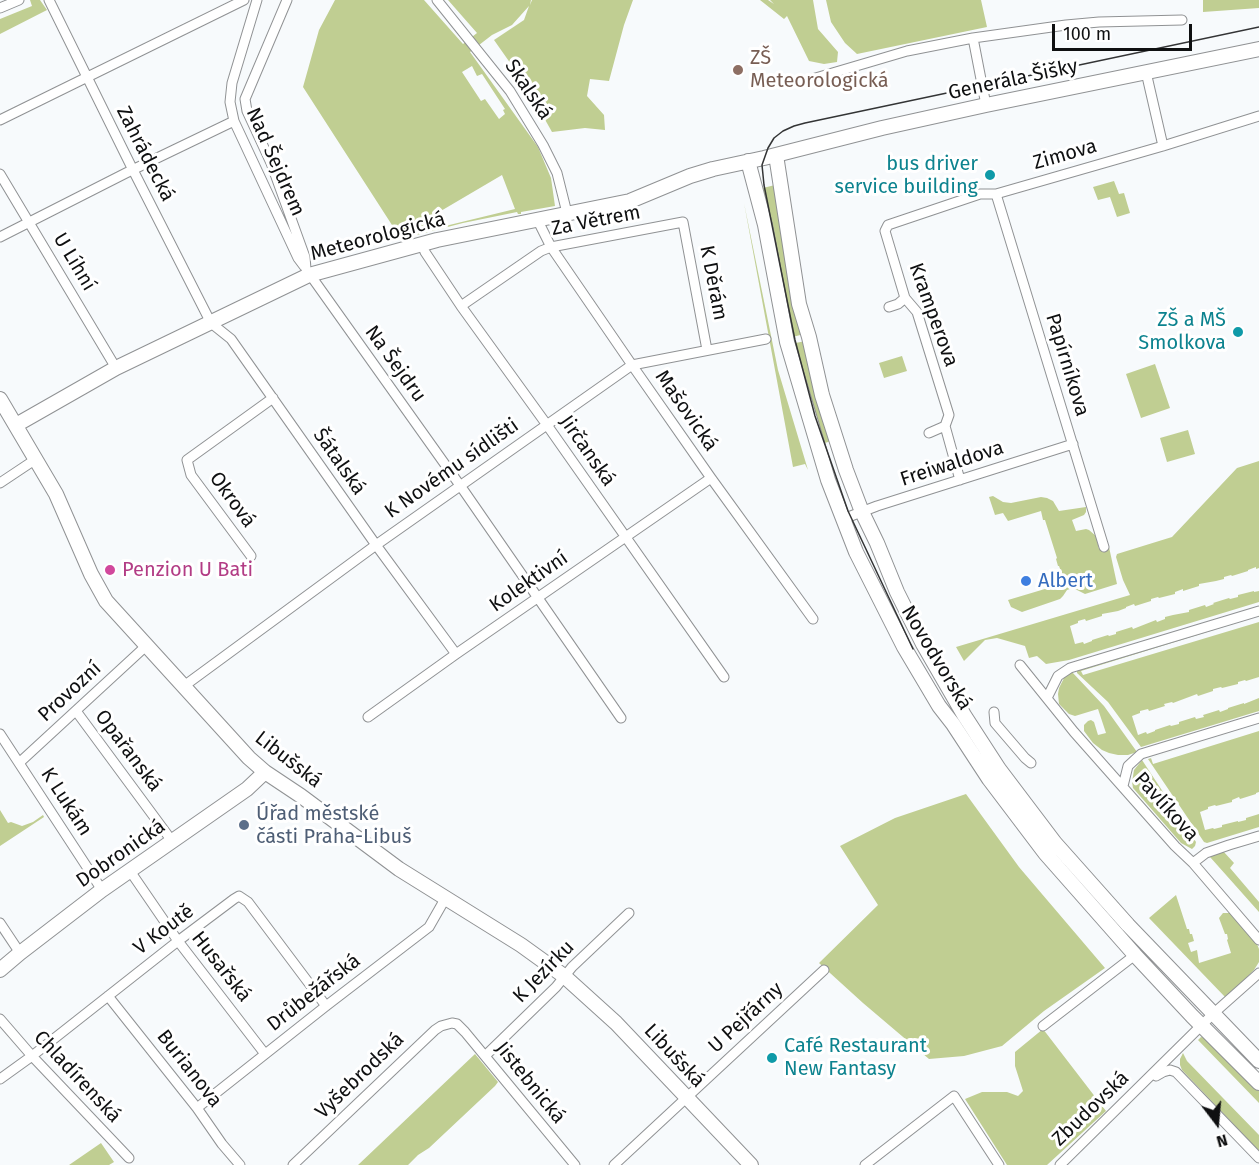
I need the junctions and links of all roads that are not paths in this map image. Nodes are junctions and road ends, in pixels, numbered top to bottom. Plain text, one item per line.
1 (19, 0) edge
2 (49, 0) edge
3 (244, 0) edge
4 (257, 0) edge
5 (287, 0) edge
6 (437, 0) edge
7 (0, 8) edge
8 (1182, 20) dead end
9 (973, 38) junction
10 (1259, 49) edge
11 (1146, 72) junction
12 (86, 78) junction
13 (802, 81) dead end
14 (986, 105) junction
15 (1259, 116) edge
16 (0, 120) edge
17 (234, 121) junction
18 (1162, 146) junction
19 (776, 155) junction
20 (748, 161) junction
21 (132, 170) junction
22 (0, 174) edge
23 (996, 194) junction
24 (567, 213) junction
25 (537, 219) junction
26 (683, 222) joint
27 (29, 223) junction
28 (885, 231) joint
29 (0, 237) edge
30 (422, 244) junction
31 (551, 247) junction
32 (307, 271) junction
33 (905, 298) junction
34 (460, 306) junction
35 (889, 306) dead end
36 (211, 323) junction
37 (766, 339) dead end
38 (707, 350) junction
39 (632, 365) junction
40 (116, 368) junction
41 (273, 398) junction
42 (0, 399) edge
43 (547, 424) junction
44 (16, 425) junction
45 (945, 426) junction
46 (929, 433) dead end
47 (1072, 444) junction
48 (36, 459) junction
49 (711, 478) junction
50 (960, 480) junction
51 (0, 483) edge
52 (460, 486) junction
53 (862, 512) junction
54 (843, 519) junction
55 (626, 537) junction
56 (376, 545) junction
57 (1104, 547) dead end
58 (251, 556) dead end
59 (538, 598) junction
60 (1259, 611) edge
61 (813, 619) dead end
62 (146, 646) junction
63 (456, 654) junction
64 (1020, 665) dead end
65 (724, 677) dead end
66 (184, 686) junction
67 (1047, 698) junction
68 (76, 711) junction
69 (994, 712) dead end
70 (368, 717) dead end
71 (621, 718) dead end
72 (1259, 718) edge
73 (0, 734) edge
74 (19, 763) junction
75 (1031, 763) dead end
76 (265, 772) junction
77 (1123, 786) junction
78 (1259, 836) edge
79 (172, 841) junction
80 (1193, 864) junction
81 (129, 871) junction
82 (102, 890) junction
83 (445, 899) junction
84 (629, 914) dead end
85 (0, 923) edge
86 (1259, 940) edge
87 (178, 941) junction
88 (20, 953) junction
89 (1135, 955) junction
90 (0, 970) edge
91 (824, 970) dead end
92 (1259, 973) edge
93 (564, 976) junction
94 (108, 996) junction
95 (326, 1006) junction
96 (1214, 1013) junction
97 (0, 1019) edge
98 (457, 1024) joint
99 (1043, 1026) dead end
100 (1202, 1026) junction
101 (265, 1054) junction
102 (32, 1056) junction
103 (485, 1056) junction
104 (1259, 1060) edge
105 (0, 1079) edge
106 (1148, 1079) junction
107 (1259, 1083) edge
108 (686, 1098) junction
109 (197, 1108) junction
110 (129, 1158) dead end
111 (1259, 1158) edge
112 (240, 1165) edge
113 (293, 1165) edge
114 (575, 1165) edge
115 (614, 1165) edge
116 (751, 1165) edge
117 (865, 1165) edge
118 (999, 1165) edge
119 (1060, 1165) edge

1 - 7 street
2 - 12 street, Zahrádecká
3 - 12 street
4 - 17 street, Nad Šejdrem
5 - 32 street, Na Šejdru
6 - 24 street, Skalská
8 - 9 street
9 - 13 street
9 - 14 street
10 - 11 main road, Generála Šišky
11 - 14 main road, Generála Šišky
11 - 18 street
12 - 16 street
12 - 21 street, Zahrádecká
14 - 19 main road, Generála Šišky
15 - 18 street, Zimova
17 - 21 street
17 - 32 street, Nad Šejdrem
18 - 23 street, Zimova
19 - 20 main road, Meteorologická
19 - 53 main road, Novodvorská
20 - 24 main road, Meteorologická
20 - 54 main road, Novodvorská
21 - 27 street
21 - 36 street, Zahrádecká
22 - 27 street, U Líhní
23 - 28 street, Zimova
23 - 47 street, Papírníkova
24 - 25 main road, Meteorologická
25 - 30 main road, Meteorologická
25 - 31 street, Mašovická
26 - 31 street, Za Větrem
26 - 38 street, K Děrám
27 - 29 street
27 - 40 street, U Líhní
28 - 33 street, Kramperova
30 - 32 main road, Meteorologická
30 - 34 street, Jirčanská
31 - 34 street, Za Větrem
31 - 39 street, Mašovická
32 - 36 main road, Meteorologická
32 - 52 street, Na Šejdru
33 - 35 street
33 - 45 street, Kramperova
34 - 43 street, Jirčanská
36 - 40 main road, Meteorologická
36 - 41 street, Šátalská
37 - 38 street, K Novému sídlišti
38 - 39 street, K Novému sídlišti
39 - 43 street, K Novému sídlišti
39 - 49 street, Mašovická
40 - 44 main road, Meteorologická
41 - 56 street, Šátalská
41 - 58 street, Okrová
42 - 44 main road, Libušská
43 - 52 street, K Novému sídlišti
43 - 55 street, Jirčanská
44 - 48 main road, Libušská
45 - 46 street
45 - 50 street, Kramperova
47 - 50 street, Freiwaldova
47 - 57 street, Papírníkova
48 - 51 street
48 - 62 main road, Libušská
49 - 55 street, Kolektivní
49 - 61 street, Mašovická
50 - 53 street, Freiwaldova
52 - 56 street, K Novému sídlišti
52 - 59 street, Na Šejdru
53 - 54 street, Freiwaldova
53 - 96 main road, Novodvorská
54 - 89 main road, Novodvorská
55 - 59 street, Kolektivní
55 - 65 street, Jirčanská
56 - 63 street, Šátalská
56 - 66 street, K Novému sídlišti
59 - 63 street, Kolektivní
59 - 71 street, Na Šejdru
60 - 67 street
62 - 66 main road, Libušská
62 - 68 street, Provozní
63 - 70 street, Kolektivní
64 - 67 street, Pavlíkova
66 - 76 main road, Libušská
67 - 77 street, Pavlíkova
68 - 74 street, Provozní
68 - 79 street, Opařanská
69 - 75 street
72 - 77 street
73 - 74 street, K Lukám
74 - 82 street, K Lukám
76 - 79 main road, Dobronická
76 - 83 main road, Libušská
77 - 80 street, Pavlíkova
78 - 80 street
79 - 81 main road, Dobronická
80 - 86 street, Pavlíkova
81 - 82 main road, Dobronická
81 - 87 street, Husařská
82 - 88 main road, Dobronická
83 - 93 main road, Libušská
83 - 95 street, Drůbežářská
84 - 93 street, K Jezírku
85 - 88 street
87 - 94 street, V Koutě
87 - 95 street, V Koutě
87 - 101 street, Husařská
88 - 90 main road, Dobronická
89 - 99 street
89 - 100 main road, Novodvorská
91 - 108 street, U Pejřárny
92 - 96 street, Zbudovská
93 - 103 street, K Jezírku
93 - 108 main road, Libušská
94 - 102 street, V Koutě
94 - 109 street, Burianova
95 - 101 street, Drůbežářská
96 - 100 street, Zbudovská
96 - 104 main road, Novodvorská
97 - 102 street, Chladírenská
98 - 103 street, Jistebnická
98 - 113 street, Vyšebrodská
100 - 106 street, Zbudovská
100 - 107 main road, Novodvorská
101 - 109 street, Drůbežářská
102 - 105 street, V Koutě
102 - 110 street, Chladírenská
103 - 114 street, Jistebnická
106 - 111 street, Zbudovská
106 - 119 street, Zbudovská
108 - 115 street, U Pejřárny
108 - 116 main road, Libušská
109 - 112 street, Burianova
117 - 118 street

